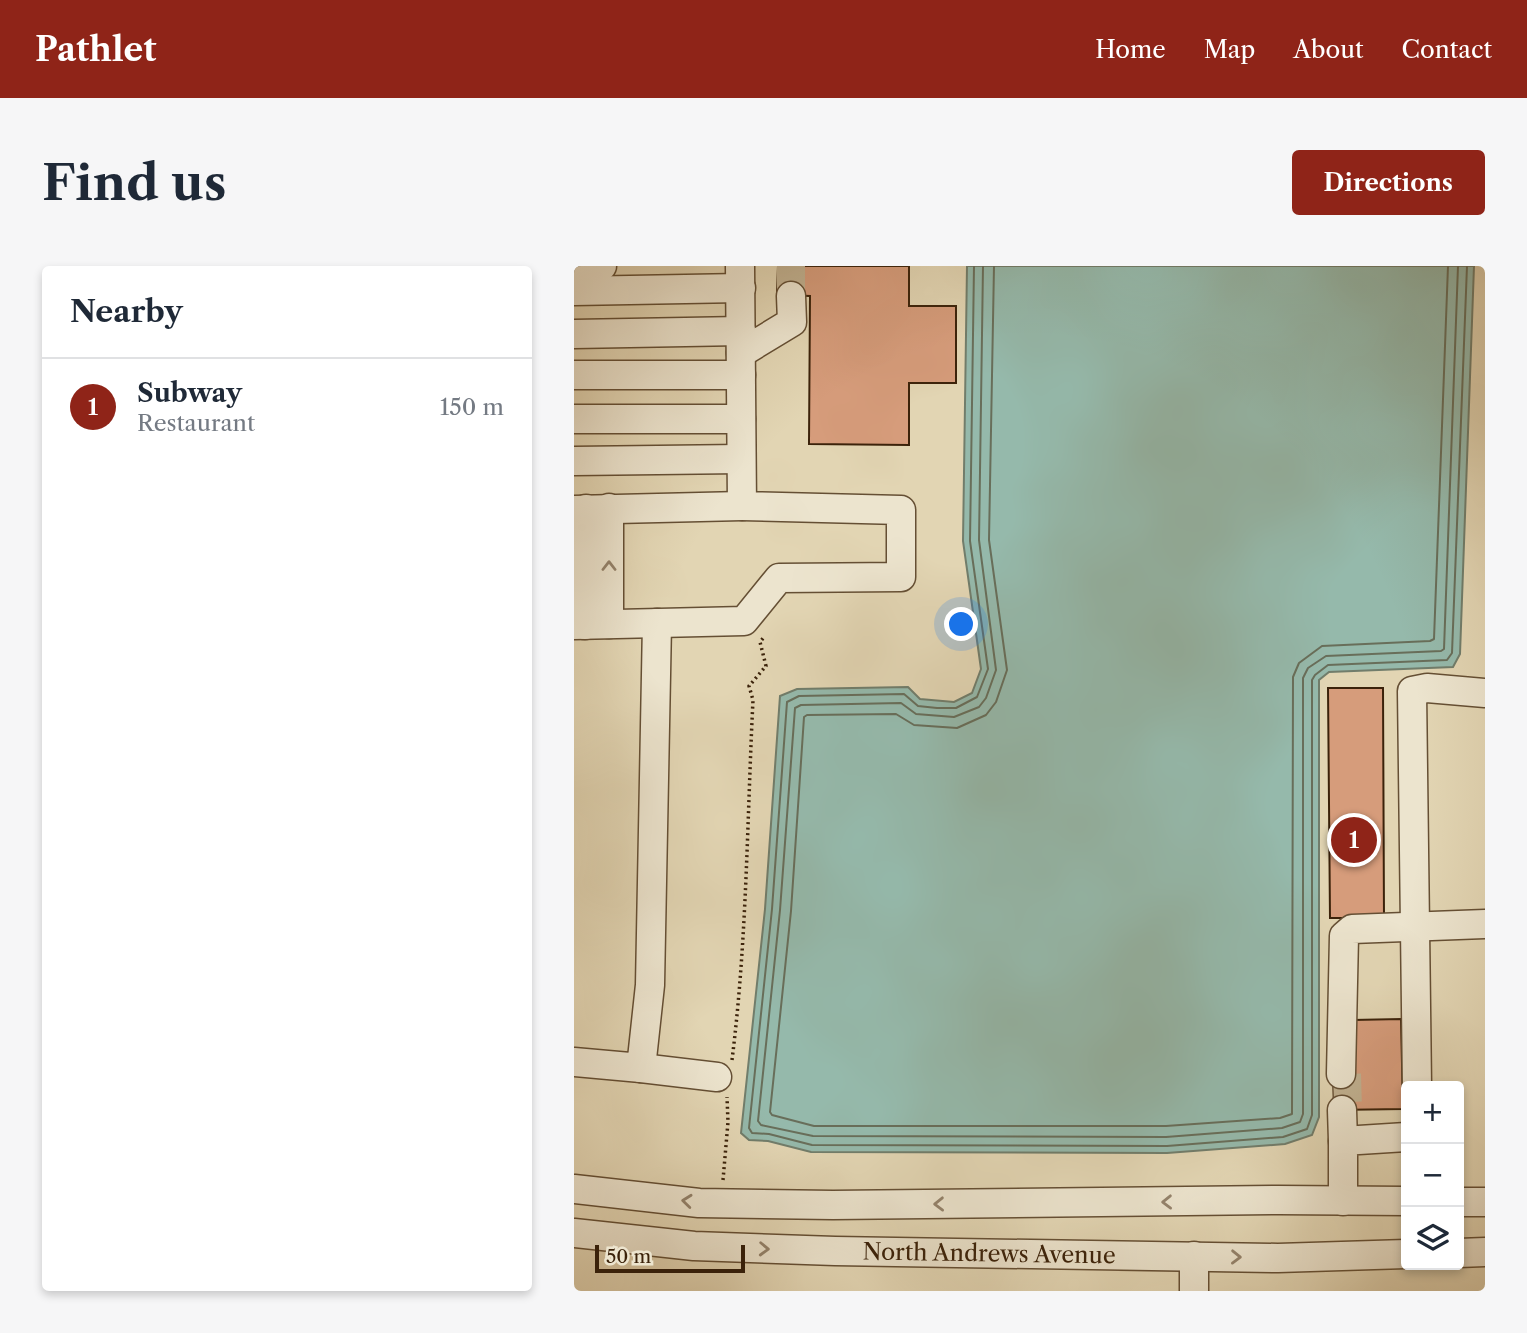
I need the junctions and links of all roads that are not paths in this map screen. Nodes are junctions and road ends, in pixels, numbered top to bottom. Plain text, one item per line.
1 (574, 266) edge
2 (602, 266) edge
3 (741, 277) edge
4 (574, 291) edge
5 (791, 296) tunnel mouth
6 (574, 334) edge
7 (741, 353) junction
8 (574, 375) edge
9 (574, 419) edge
10 (741, 419) junction
11 (741, 458) junction
12 (574, 461) edge
13 (741, 506) junction
14 (590, 509) edge
15 (657, 623) junction
16 (590, 625) edge
17 (1485, 693) edge
18 (1485, 925) edge
19 (1415, 926) junction
20 (574, 1062) edge
21 (641, 1068) junction
22 (1341, 1068) tunnel mouth
23 (725, 1078) road end
24 (1417, 1081) edge
25 (1401, 1136) edge
26 (574, 1189) edge
27 (1343, 1201) junction
28 (1401, 1201) edge
29 (1464, 1202) edge
30 (1485, 1202) edge
31 (574, 1233) edge
32 (1485, 1252) edge
33 (1464, 1253) edge
34 (1401, 1254) edge
35 (1194, 1256) junction
36 (1194, 1291) edge

1 - 2 street
3 - 4 street
3 - 7 street
5 - 7 street
6 - 7 street
7 - 8 street
7 - 10 street
9 - 10 street
10 - 11 street
11 - 12 street
11 - 13 street
13 - 14 street
13 - 15 street
14 - 16 street
15 - 16 street
15 - 21 street
17 - 19 street
18 - 19 street
19 - 22 street
19 - 24 street
20 - 21 street
21 - 23 street
25 - 27 street
27 -> 26 street, North Andrews Avenue
27 - 28 street, North Andrews Avenue
29 - 30 street
31 -> 35 street, North Andrews Avenue
32 - 33 street
35 -> 34 street, North Andrews Avenue
35 - 36 street

